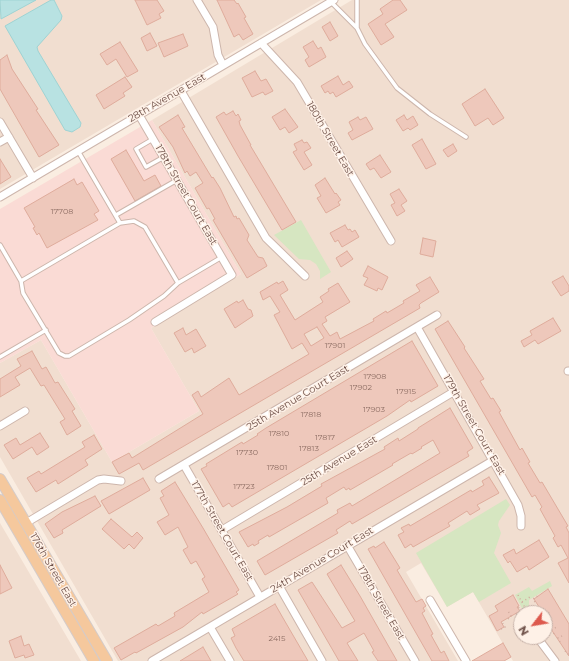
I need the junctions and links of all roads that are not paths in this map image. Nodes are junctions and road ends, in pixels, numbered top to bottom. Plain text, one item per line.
1 (197, 0) edge
2 (358, 0) edge
3 (333, 1) edge
4 (357, 28) junction
5 (261, 43) junction
6 (223, 65) junction
7 (181, 91) junction
8 (139, 114) junction
9 (0, 122) edge
10 (8, 137) junction
11 (466, 137) dead end
12 (153, 139) junction
13 (0, 142) edge
14 (78, 151) junction
15 (164, 157) junction
16 (33, 178) junction
17 (177, 180) junction
18 (0, 198) edge
19 (116, 215) junction
20 (120, 223) junction
21 (391, 241) dead end
22 (0, 245) edge
23 (4, 252) junction
24 (0, 254) edge
25 (222, 257) junction
26 (305, 276) dead end
27 (21, 281) junction
28 (178, 283) junction
29 (437, 315) dead end
30 (155, 322) dead end
31 (417, 327) junction
32 (46, 330) junction
33 (0, 357) edge
34 (455, 391) junction
35 (25, 411) dead end
36 (0, 426) edge
37 (494, 460) junction
38 (184, 465) junction
39 (0, 479) edge
40 (159, 479) dead end
41 (121, 481) dead end
42 (0, 488) edge
43 (0, 500) edge
44 (26, 523) junction
45 (521, 526) dead end
46 (222, 530) junction
47 (32, 535) junction
48 (347, 545) junction
49 (278, 586) junction
50 (260, 597) junction
51 (430, 600) dead end
52 (210, 627) junction
53 (544, 645) edge
54 (94, 661) edge
55 (107, 661) edge
56 (152, 661) edge
57 (230, 661) edge
58 (322, 661) edge
59 (415, 661) edge
60 (466, 661) edge
61 (555, 661) edge

1 - 6 street
2 - 4 lane
3 - 4 lane
3 - 5 street, 28th Avenue East
4 - 11 lane
5 - 6 street, 28th Avenue East
5 - 21 street, 180th Street East
6 - 7 street, 28th Avenue East
7 - 8 street, 28th Avenue East
7 - 26 street
8 - 12 street, 178th Street Court East
8 - 14 street, 28th Avenue East
9 - 10 street
10 - 13 street
10 - 16 street
12 - 15 street, 178th Street Court East
12 - 15 lane
14 - 16 street, 28th Avenue East
14 - 19 lane
15 - 17 street, 178th Street Court East
16 - 18 street, 28th Avenue East
17 - 19 lane
17 - 25 street, 178th Street Court East
19 - 20 lane
20 - 27 lane
20 - 28 lane
22 - 23 lane
23 - 24 lane
23 - 27 lane
25 - 28 lane
25 - 30 street, 178th Street Court East
27 - 32 lane
28 - 32 lane
29 - 31 street, 25th Avenue Court East
31 - 34 street, 179th Street Court East
31 - 38 street, 25th Avenue Court East
32 - 33 lane
34 - 37 street, 179th Street Court East
34 - 46 street, 25th Avenue East
35 - 36 street
37 - 45 street, 179th Street Court East
37 - 48 street, 24th Avenue Court East
38 - 40 street, 25th Avenue Court East
38 - 46 street, 177th Street Court East
39 - 44 main road, 176th Street East
41 - 44 street
42 - 47 main road
43 - 54 main road, 176th Street East
44 - 47 main road, 176th Street East
46 - 50 street, 177th Street Court East
47 - 55 main road, 176th Street East
48 - 49 street, 24th Avenue Court East
48 - 59 street, 178th Street East
49 - 50 street, 24th Avenue Court East
49 - 58 street
50 - 52 street, 24th Avenue Court East
51 - 60 street
52 - 56 street, 24th Avenue Court East
52 - 57 street
53 - 61 street

